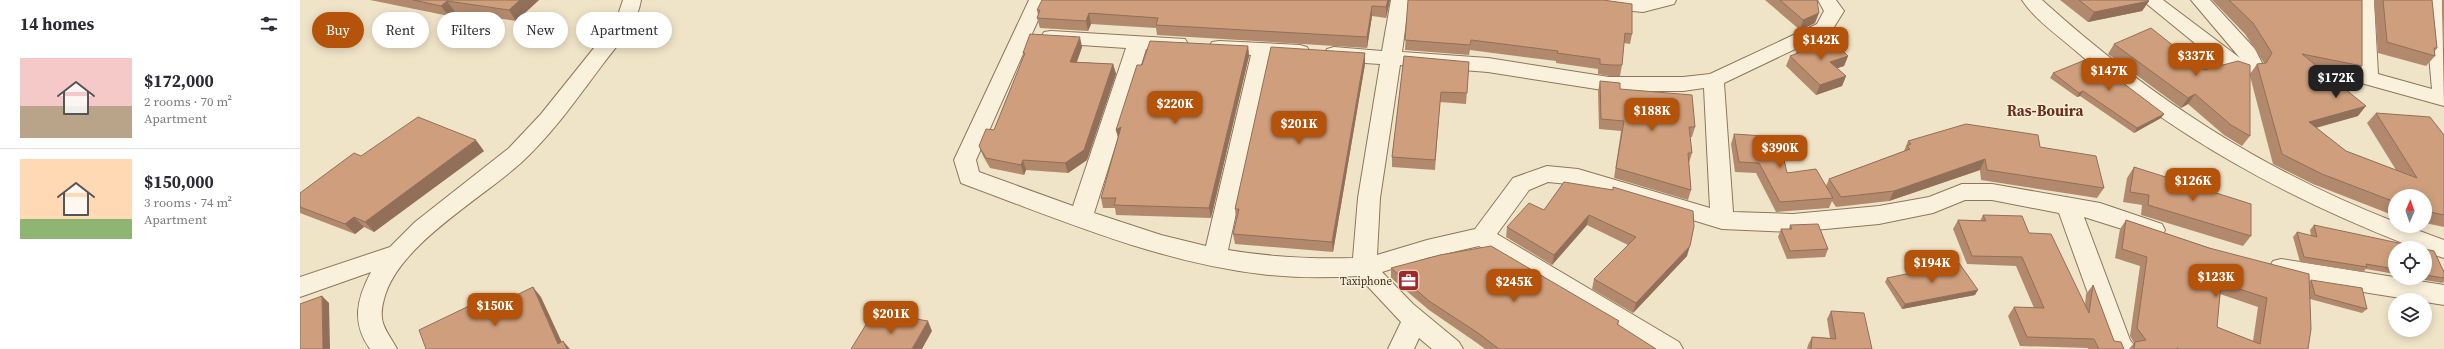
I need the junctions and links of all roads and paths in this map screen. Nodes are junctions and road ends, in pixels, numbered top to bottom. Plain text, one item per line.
1 (632, 0) edge
2 (1038, 0) edge
3 (1400, 0) edge
4 (1581, 0) edge
5 (1667, 0) edge
6 (1827, 0) edge
7 (2031, 0) edge
8 (2151, 0) edge
9 (2200, 0) edge
10 (2365, 0) edge
11 (2433, 0) edge
12 (1022, 35) junction
13 (1138, 42) junction
14 (1262, 50) junction
15 (1392, 57) junction
16 (1714, 80) junction
17 (2444, 92) edge
18 (2444, 99) edge
19 (2068, 206) junction
20 (1081, 218) junction
21 (1722, 220) junction
22 (2173, 236) edge
23 (1482, 237) junction
24 (2444, 249) edge
25 (396, 254) junction
26 (1215, 256) junction
27 (2261, 263) edge
28 (1364, 267) junction
29 (300, 287) edge
30 (2444, 295) edge
31 (1414, 321) junction
32 (384, 349) edge
33 (1401, 349) edge
34 (1450, 349) edge
35 (1670, 349) edge
36 (2124, 349) edge

1 - 25 street
2 - 12 street
3 - 15 street
4 - 5 street
6 - 16 street
7 - 24 street
8 - 9 street
10 - 18 street
11 - 17 street
12 - 13 street
12 - 20 street
13 - 14 street
13 - 20 street
14 - 15 street
14 - 26 street
15 - 16 street
15 - 28 street
16 - 21 street
19 - 21 street
19 - 22 street
19 - 36 street
20 - 26 street
21 - 23 street
23 - 28 street
23 - 35 street
25 - 29 street
25 - 32 street
26 - 28 street
27 - 30 street
28 - 31 street
31 - 33 street
31 - 34 street

